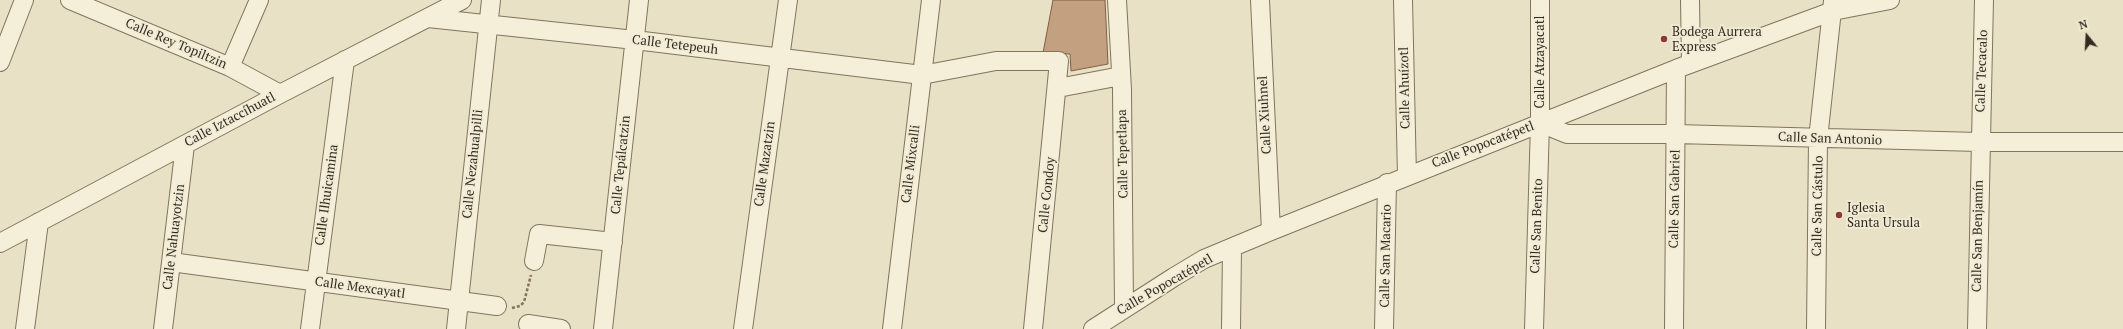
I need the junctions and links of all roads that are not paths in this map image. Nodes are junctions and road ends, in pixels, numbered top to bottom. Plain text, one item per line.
1 (24, 0) edge
2 (70, 0) edge
3 (259, 0) edge
4 (462, 0) edge
5 (491, 0) edge
6 (639, 0) edge
7 (788, 0) edge
8 (931, 0) edge
9 (1117, 0) edge
10 (1260, 0) edge
11 (1402, 0) edge
12 (1540, 0) edge
13 (1690, 0) edge
14 (1890, 0) edge
15 (1984, 0) edge
16 (1833, 6) edge
17 (428, 18) junction
18 (488, 25) junction
19 (635, 40) junction
20 (779, 58) junction
21 (345, 60) junction
22 (1059, 61) joint
23 (0, 62) edge
24 (1684, 66) junction
25 (230, 67) junction
26 (922, 75) junction
27 (1121, 76) junction
28 (1058, 88) junction
29 (280, 94) junction
30 (1540, 123) junction
31 (1676, 134) junction
32 (1818, 139) junction
33 (1979, 142) junction
34 (2123, 142) edge
35 (185, 144) junction
36 (1407, 176) junction
37 (1387, 183) junction
38 (39, 222) junction
39 (1271, 231) junction
40 (613, 242) junction
41 (0, 243) edge
42 (1232, 248) junction
43 (534, 261) dead end
44 (170, 262) junction
45 (315, 281) junction
46 (459, 302) junction
47 (498, 306) road end
48 (1124, 308) junction
49 (528, 324) dead end
50 (25, 329) edge
51 (163, 329) edge
52 (310, 329) edge
53 (456, 329) edge
54 (560, 329) edge
55 (603, 329) edge
56 (743, 329) edge
57 (892, 329) edge
58 (1033, 329) edge
59 (1093, 329) edge
60 (1231, 329) edge
61 (1384, 329) edge
62 (1534, 329) edge
63 (1674, 329) edge
64 (1816, 329) edge
65 (1977, 329) edge

1 - 23 street
2 - 25 street, Calle Rey Topiltzin
3 - 25 street
4 - 17 street, Calle Iztaccíhuatl
5 - 18 street, Calle Nezahualpilli
6 - 19 street, Calle Tepálcatzin
7 - 20 street, Calle Mazatzin
8 - 26 street, Calle Mixcalli
9 - 27 street, Calle Tepetlapa
10 - 39 street, Calle Xiuhnel
11 - 36 street, Calle Ahuízotl
12 - 30 street, Calle Atzayacatl
13 - 24 street, Calle San Gabriel
14 - 16 street, Calle Popocatépetl
15 - 33 street, Calle Tecacalo
16 - 24 street, Calle Popocatépetl
16 - 32 street, Calle San Cástulo
17 - 18 street, Calle Tetepeuh
17 - 21 street, Calle Iztaccíhuatl
18 - 19 street, Calle Tetepeuh
18 - 46 street, Calle Nezahualpilli
19 - 20 street, Calle Tetepeuh
19 - 40 street, Calle Tepálcatzin
20 - 26 street, Calle Tetepeuh
20 - 56 street, Calle Mazatzin
21 - 29 street, Calle Iztaccíhuatl
21 - 45 street, Calle Ilhuicamina
22 - 26 street, Calle Tetepeuh
22 - 28 street, Calle Condoy
24 - 30 street, Calle Popocatépetl
24 - 31 street, Calle San Gabriel
25 - 29 street, Calle Rey Topiltzin
26 - 57 street, Calle Mixcalli
27 - 28 street
27 - 48 street, Calle Tepetlapa
28 - 58 street, Calle Condoy
29 - 35 street, Calle Iztaccíhuatl
30 - 31 street, Calle San Antonio
30 - 36 street, Calle Popocatépetl
30 - 62 street, Calle San Benito
31 - 32 street, Calle San Antonio
31 - 63 street, Calle San Gabriel
32 - 33 street, Calle San Antonio
32 - 64 street, Calle San Cástulo
33 - 34 street, Calle San Antonio
33 - 65 street, Calle San Benjamín
35 - 38 street, Calle Iztaccíhuatl
35 - 44 street, Calle Nahuayotzin
36 - 37 street, Calle Popocatépetl
37 - 39 street, Calle Popocatépetl
37 - 61 street, Calle San Macario
38 - 41 street, Calle Iztaccíhuatl
38 - 50 street
39 - 42 street, Calle Popocatépetl
40 - 43 street
40 - 55 street, Calle Tepálcatzin
42 - 48 street, Calle Popocatépetl
42 - 60 street
44 - 45 street, Calle Mexcayatl
44 - 51 street, Calle Nahuayotzin
45 - 46 street, Calle Mexcayatl
45 - 52 street, Calle Ilhuicamina
46 - 47 street, Calle Mexcayatl
46 - 53 street, Calle Nezahualpilli
48 - 59 street, Calle Popocatépetl
49 - 54 street

